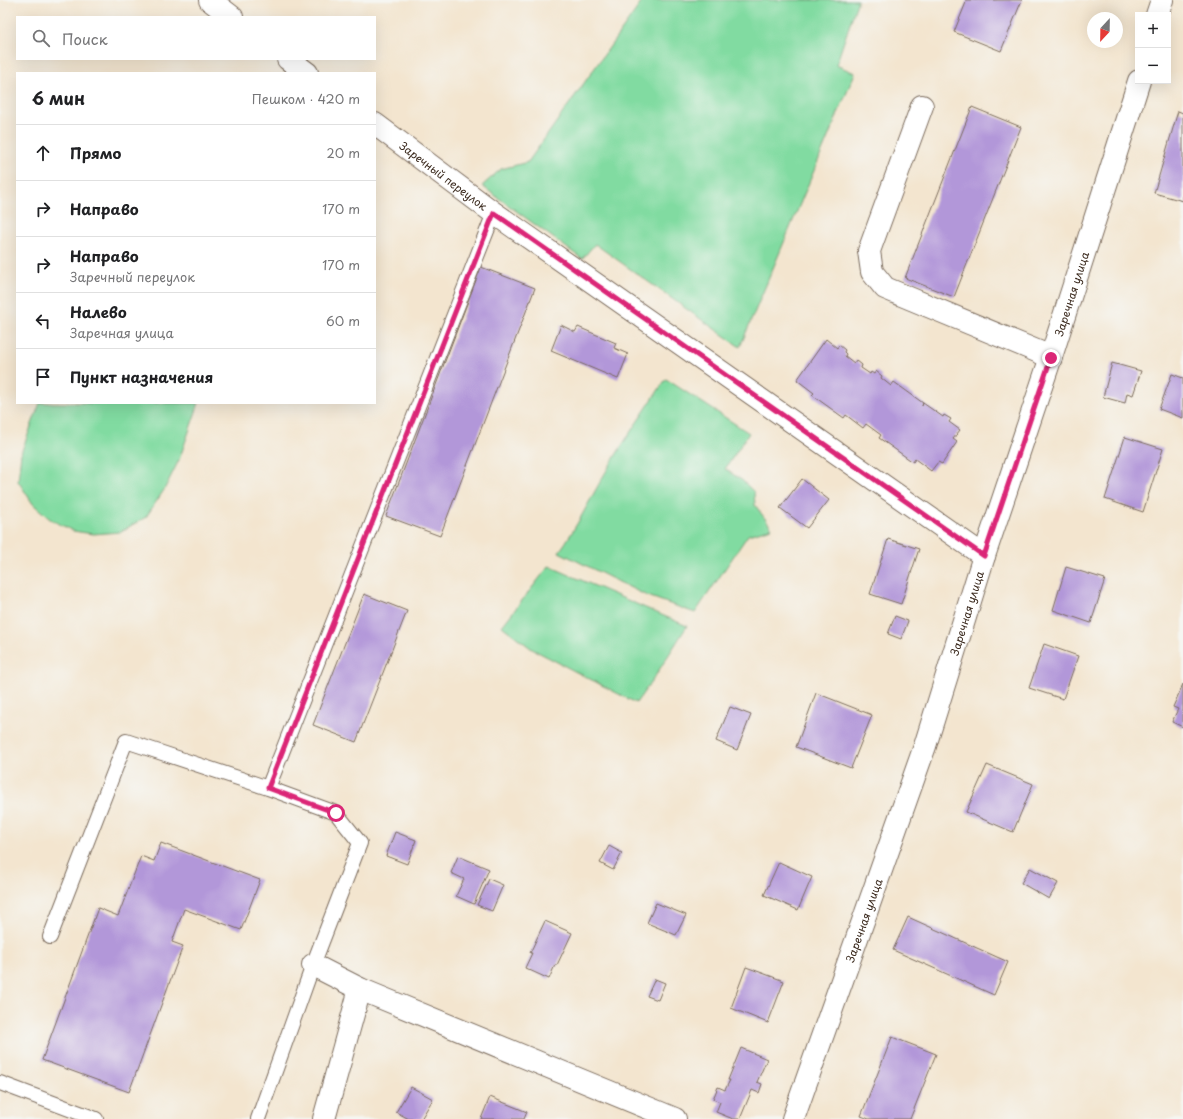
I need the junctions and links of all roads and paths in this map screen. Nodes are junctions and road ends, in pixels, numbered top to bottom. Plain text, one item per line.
1 (210, 0) edge
2 (1162, 0) edge
3 (1158, 12) edge
4 (231, 16) edge
5 (289, 60) edge
6 (306, 72) edge
7 (1138, 84) edge
8 (922, 106) dead end
9 (376, 125) edge
10 (494, 213) junction
11 (1051, 358) junction
12 (984, 556) junction
13 (268, 788) junction
14 (50, 937) dead end
15 (313, 965) junction
16 (360, 990) junction
17 (0, 1083) edge
18 (96, 1119) edge
19 (258, 1119) edge
20 (324, 1119) edge
21 (674, 1119) edge
22 (793, 1119) edge

1 - 4 street
2 - 3 street
5 - 6 street
7 - 11 street, Заречная улица
8 - 11 street
9 - 10 street, Заречный переулок
10 - 12 street, Заречный переулок
10 - 13 lane
11 - 12 street, Заречная улица
12 - 22 street, Заречная улица
13 - 14 lane
13 - 15 lane
15 - 16 street
15 - 19 lane
16 - 20 street
16 - 21 street
17 - 18 lane

